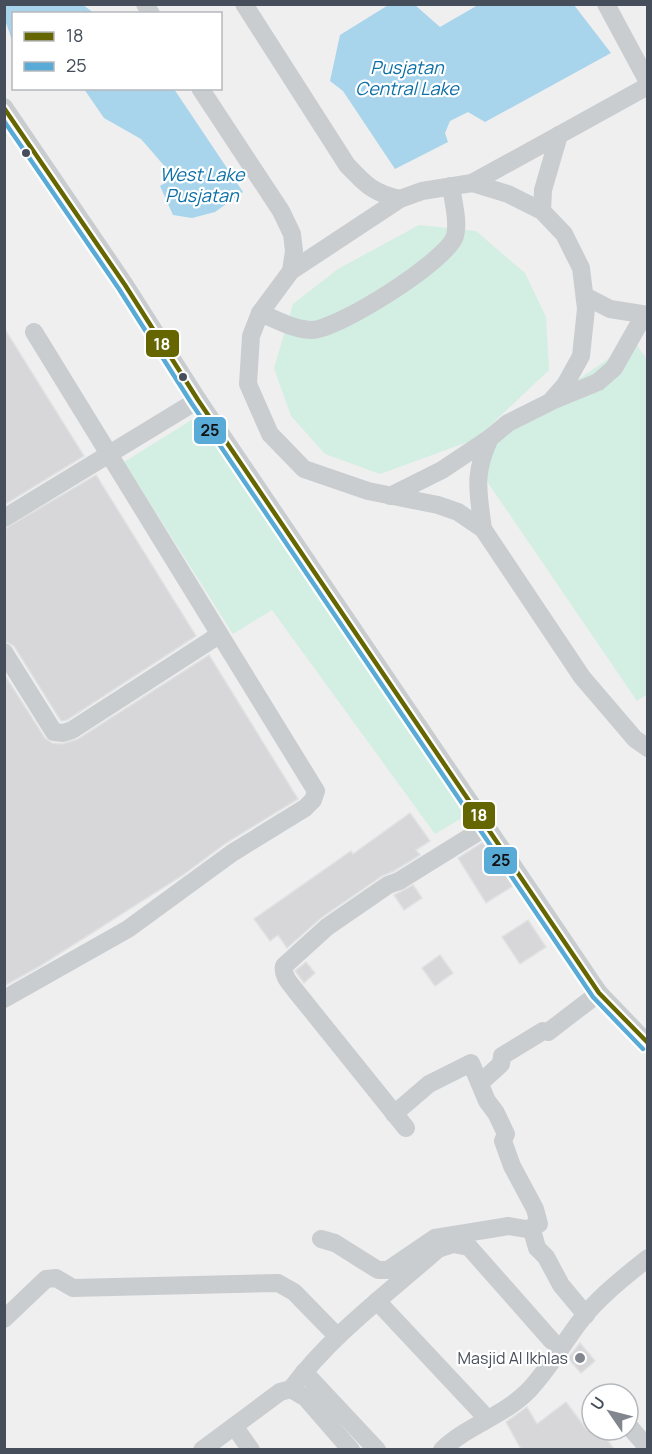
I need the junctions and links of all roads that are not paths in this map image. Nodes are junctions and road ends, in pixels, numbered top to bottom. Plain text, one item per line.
1 (244, 4) edge
2 (606, 4) edge
3 (648, 84) edge
4 (201, 90) edge
5 (4, 106) edge
6 (559, 135) junction
7 (472, 183) junction
8 (451, 186) junction
9 (400, 199) junction
10 (542, 211) junction
11 (291, 271) junction
12 (585, 296) junction
13 (260, 313) junction
14 (646, 315) edge
15 (34, 332) dead end
16 (198, 400) junction
17 (550, 402) junction
18 (490, 438) junction
19 (110, 454) junction
20 (390, 496) junction
21 (4, 518) edge
22 (483, 529) junction
23 (219, 635) junction
24 (4, 652) edge
25 (648, 748) edge
26 (486, 827) junction
27 (599, 993) junction
28 (4, 999) edge
29 (648, 1044) edge
30 (480, 1083) junction
31 (532, 1230) junction
32 (321, 1239) dead end
33 (648, 1258) edge
34 (377, 1301) junction
35 (586, 1315) junction
36 (4, 1319) edge
37 (337, 1336) junction
38 (552, 1341) dead end
39 (304, 1372) junction
40 (291, 1389) junction
41 (482, 1413) dead end
42 (234, 1426) junction
43 (202, 1449) edge
44 (251, 1449) edge
45 (351, 1449) edge
46 (377, 1449) edge
47 (442, 1449) edge

1 - 9 street
2 - 3 street
3 - 6 street
4 - 11 street
5 - 16 street
6 - 7 street
6 - 10 street
7 - 8 street
7 - 10 street
8 - 9 street
8 - 13 street
9 - 11 street
10 - 12 street
11 - 13 street
12 - 14 street
12 - 17 street
13 - 20 street
14 - 17 street
15 - 19 street
16 - 19 street
16 - 26 street
17 - 18 street
18 - 20 street
18 - 22 street
19 - 21 street
19 - 23 street
20 - 22 street
22 - 25 street
23 - 24 street
23 - 28 street
26 - 27 street
26 - 30 street
27 - 29 street
27 - 30 street
30 - 31 street
31 - 32 street
31 - 35 street
33 - 35 street
34 - 37 street
34 - 38 street
34 - 41 street
35 - 47 street
36 - 37 street
37 - 39 street
39 - 40 street
39 - 46 street
40 - 42 street
40 - 45 street
42 - 43 street
42 - 44 street

